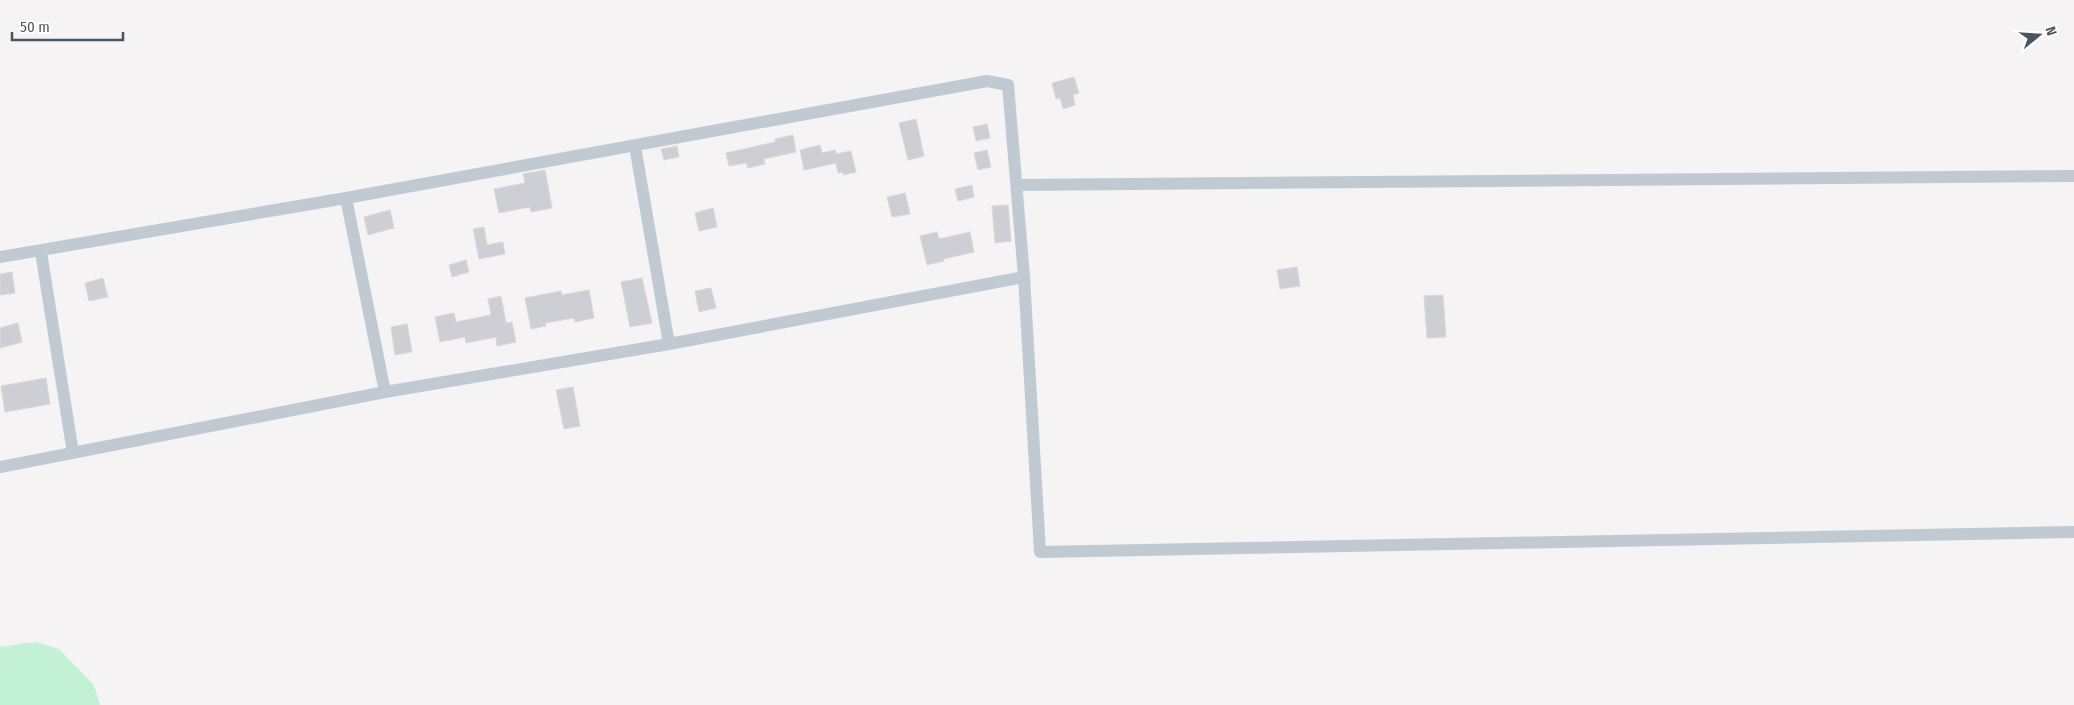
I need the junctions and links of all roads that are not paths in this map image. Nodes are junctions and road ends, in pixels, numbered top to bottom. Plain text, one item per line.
1 (635, 146) junction
2 (2074, 176) edge
3 (1017, 185) junction
4 (346, 198) junction
5 (41, 252) junction
6 (0, 257) edge
7 (1024, 277) junction
8 (670, 344) junction
9 (385, 392) junction
10 (74, 453) junction
11 (0, 467) edge
12 (2074, 532) edge

1 - 3 street
1 - 4 street
1 - 8 street
2 - 3 street
3 - 7 street
4 - 5 street
4 - 9 street
5 - 6 street
5 - 10 street
7 - 8 street
7 - 12 street
8 - 9 street
9 - 10 street
10 - 11 street

